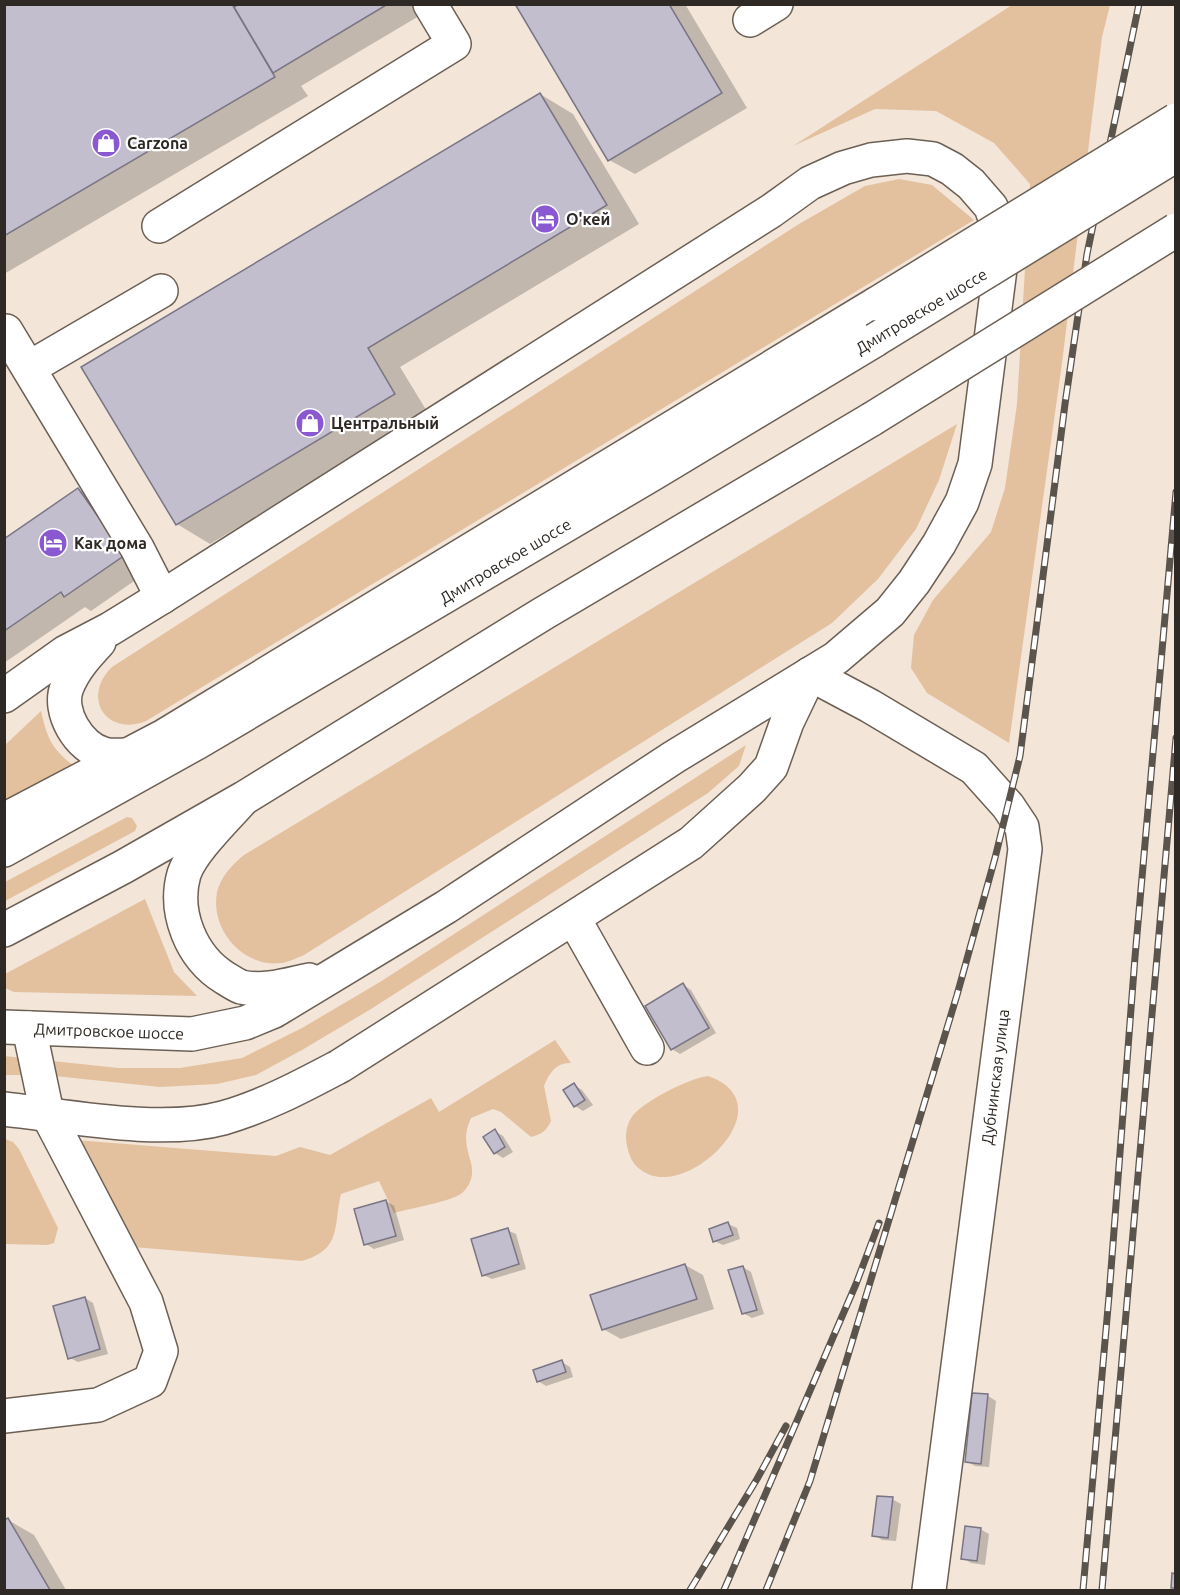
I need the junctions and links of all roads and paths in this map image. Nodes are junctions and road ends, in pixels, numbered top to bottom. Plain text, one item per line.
1 (430, 4) edge
2 (1176, 120) edge
3 (1176, 155) edge
4 (159, 226) dead end
5 (1176, 230) edge
6 (162, 291) dead end
7 (6, 331) dead end
8 (29, 368) junction
9 (162, 597) junction
10 (110, 629) junction
11 (810, 674) junction
12 (4, 696) edge
13 (127, 755) junction
14 (244, 798) junction
15 (4, 820) edge
16 (4, 850) edge
17 (574, 919) junction
18 (4, 930) edge
19 (343, 971) junction
20 (17, 1028) edge
21 (646, 1048) dead end
22 (4, 1108) edge
23 (47, 1113) junction
24 (4, 1416) edge
25 (929, 1590) edge

1 - 4 street
2 - 13 street, bridge
3 - 16 street, Дмитровское шоссе, bridge
5 - 14 street, Дмитровское шоссе, bridge
6 - 8 street
7 - 8 street
8 - 9 street
9 - 10 street, Дмитровское шоссе
9 - 11 street, Дмитровское шоссе
10 - 12 street
10 - 13 street
11 - 17 street
11 - 19 street, Дмитровское шоссе
11 - 25 street, Дубнинская улица
13 - 15 street
14 - 18 street, Дмитровское шоссе
14 - 19 street, Дмитровское шоссе
17 - 21 street
17 - 23 street
19 - 20 street, Дмитровское шоссе
20 - 23 street
22 - 23 street
23 - 24 street

